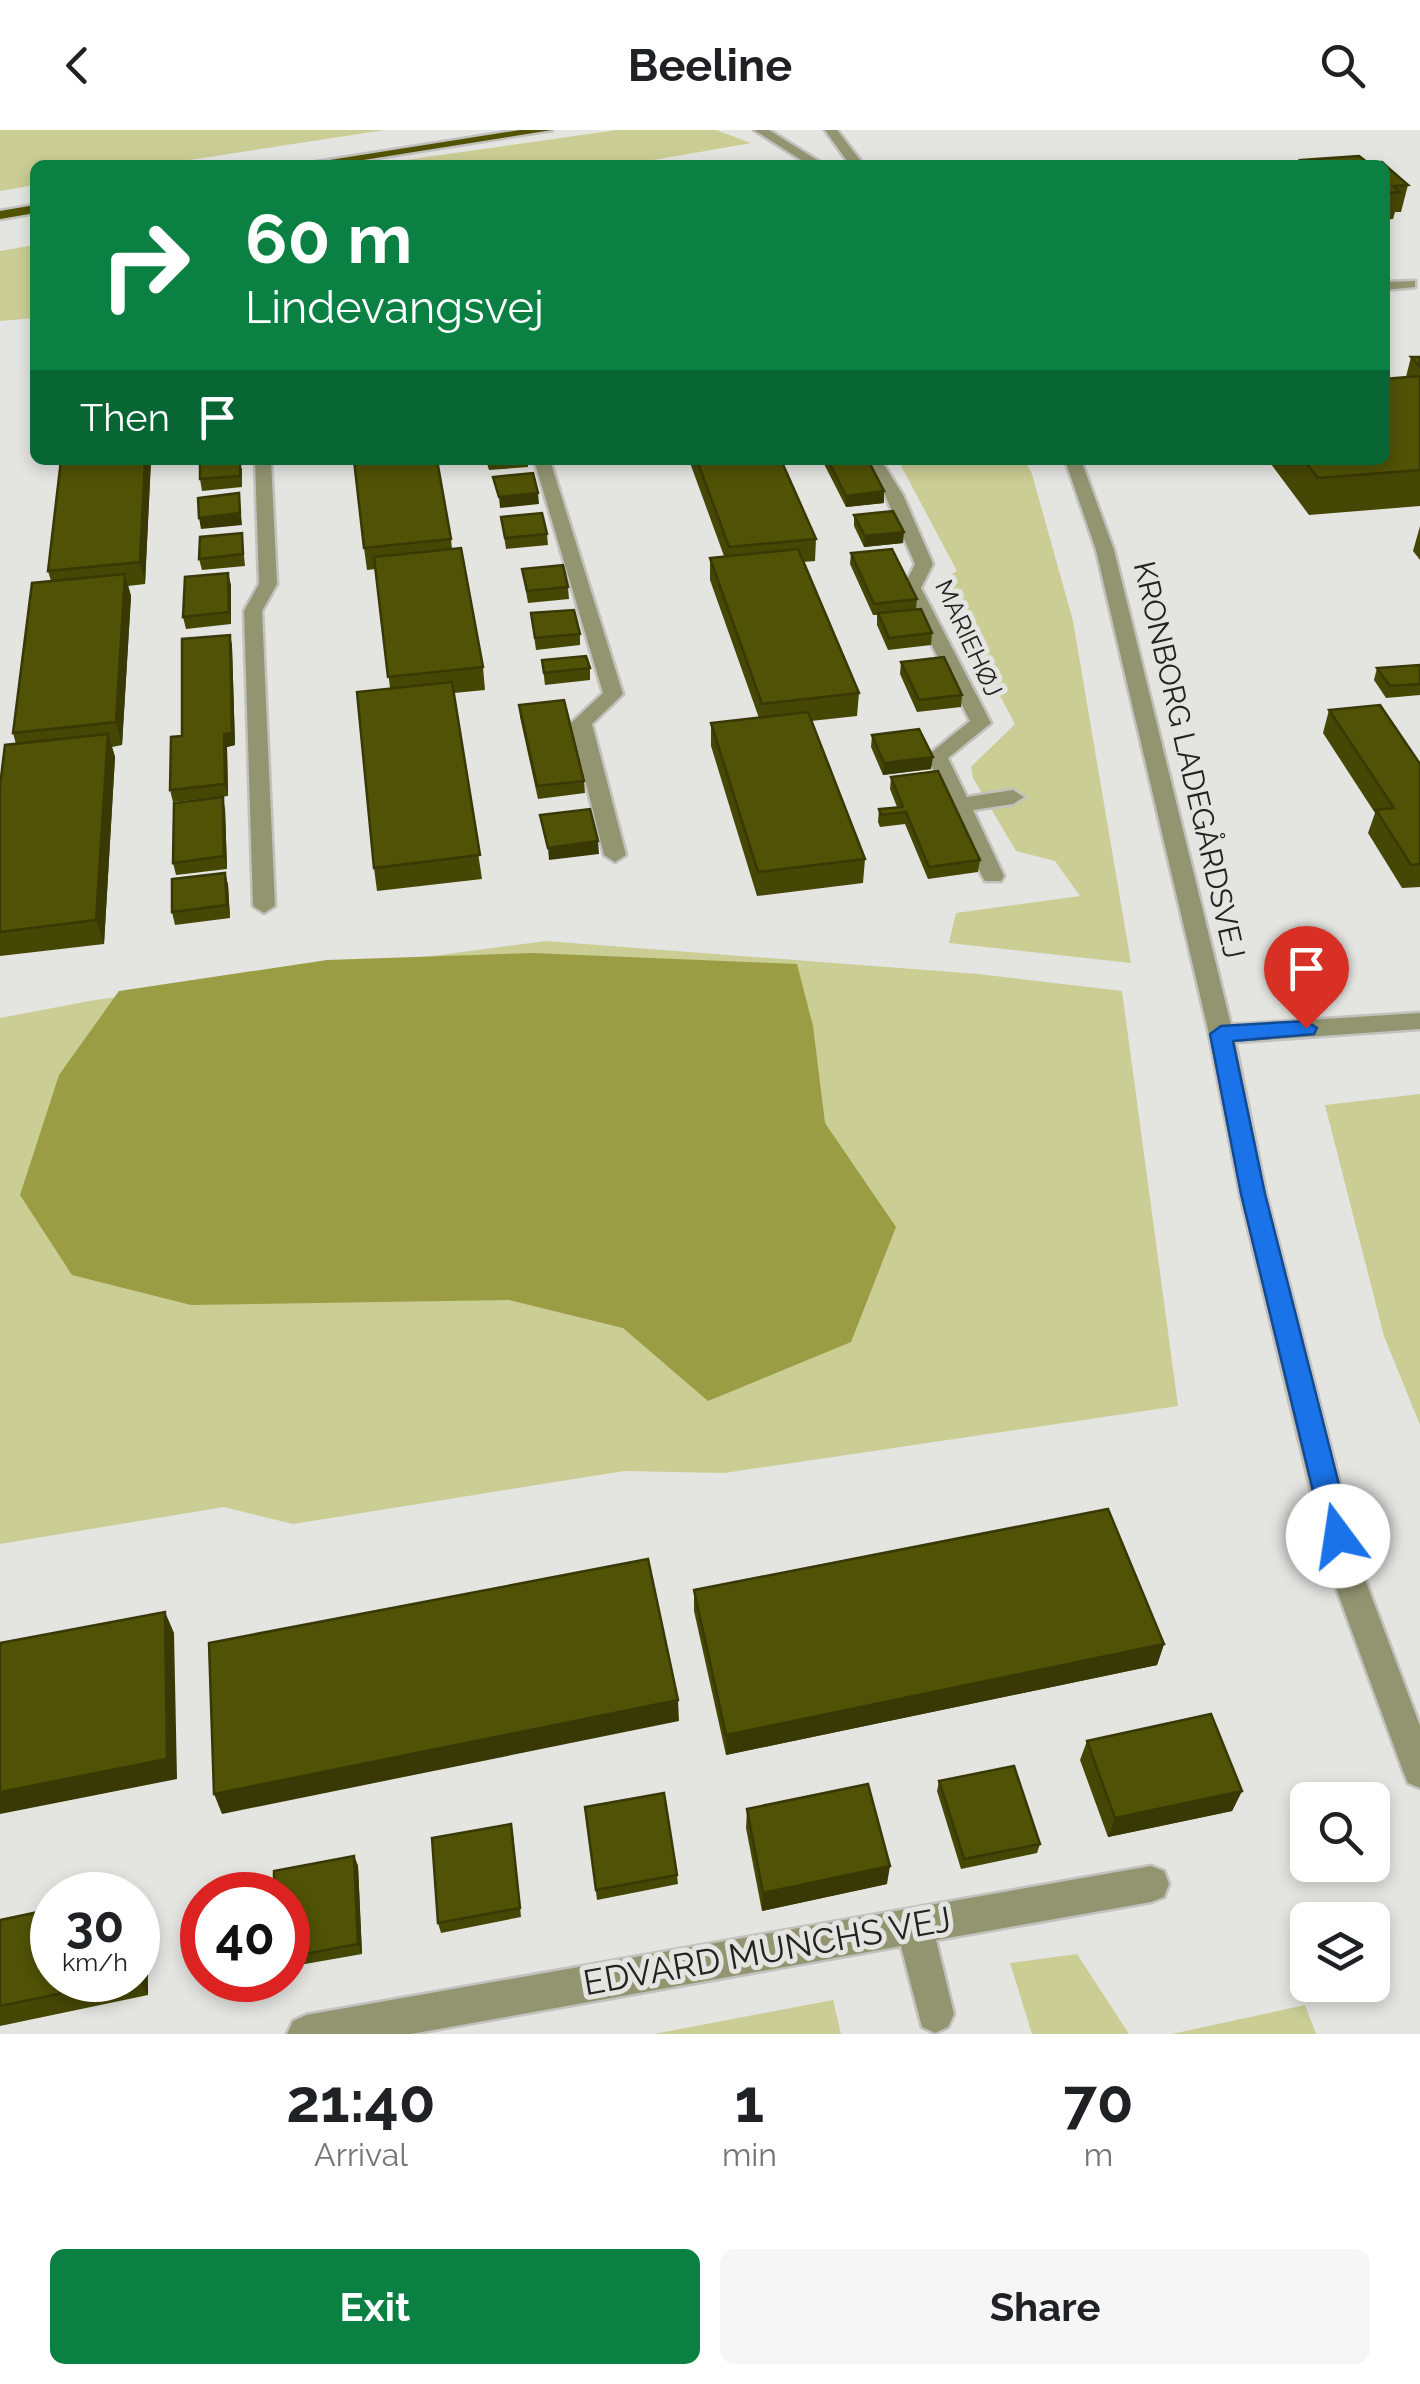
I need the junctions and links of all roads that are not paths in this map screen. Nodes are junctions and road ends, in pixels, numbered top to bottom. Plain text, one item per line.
1 (546, 130) edge
2 (760, 130) edge
3 (831, 130) edge
4 (339, 160) edge
5 (810, 160) edge
6 (853, 160) edge
7 (30, 210) edge
8 (0, 215) edge
9 (1410, 284) dead end
10 (1390, 286) edge
11 (263, 465) edge
12 (544, 465) edge
13 (876, 465) edge
14 (1075, 465) edge
15 (1013, 797) dead end
16 (960, 805) junction
17 (615, 855) dead end
18 (993, 876) dead end
19 (264, 906) dead end
20 (1420, 1021) edge
21 (1221, 1034) junction
22 (1420, 1771) edge
23 (1151, 1884) dead end
24 (915, 1926) junction
25 (934, 2014) dead end
26 (383, 2026) edge
27 (306, 2034) edge

1 - 4 main road
2 - 5 street
3 - 6 street
7 - 8 main road
9 - 10 street
11 - 19 street
12 - 17 street
13 - 16 street, MARIEHØJ
14 - 21 street, KRONBORG LADEGÅRDSVEJ
15 - 16 street
16 - 18 street, MARIEHØJ
20 - 21 street
21 - 22 street, KRONBORG LADEGÅRDSVEJ
23 - 24 street, EDVARD MUNCHS VEJ
24 - 25 street
24 - 26 street, EDVARD MUNCHS VEJ
26 - 27 street, EDVARD MUNCHS VEJ

